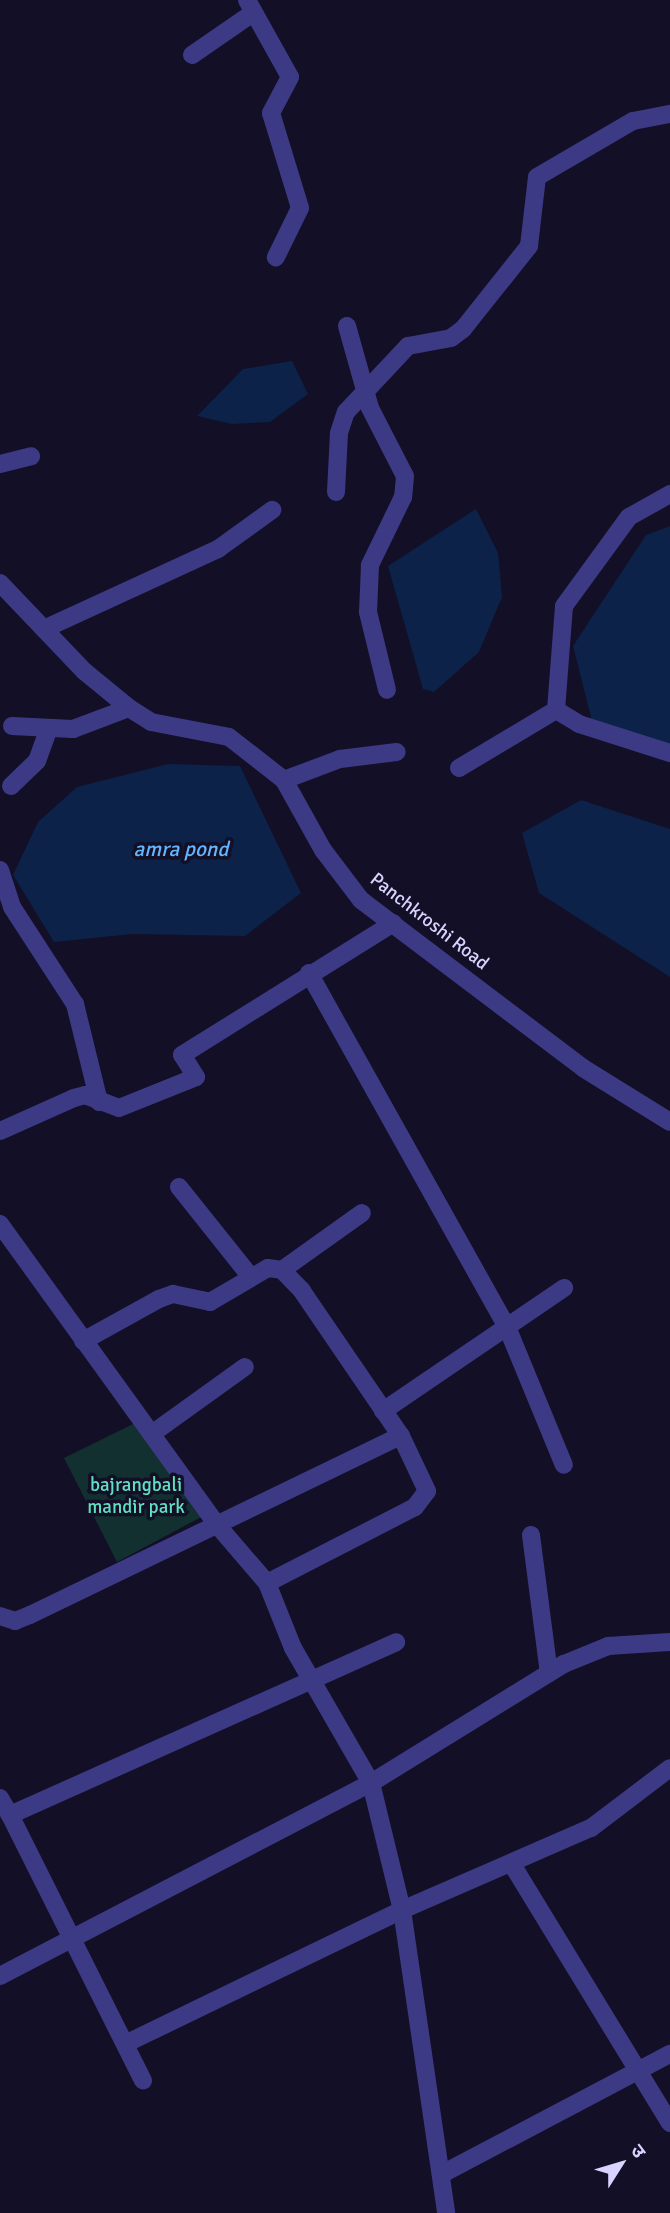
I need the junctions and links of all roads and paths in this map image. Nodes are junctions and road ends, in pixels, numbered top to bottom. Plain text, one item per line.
1 (251, 6) edge
2 (191, 55) dead end
3 (670, 114) edge
4 (276, 257) dead end
5 (347, 326) dead end
6 (364, 389) junction
7 (31, 456) dead end
8 (0, 464) edge
9 (336, 492) dead end
10 (670, 494) edge
11 (272, 510) dead end
12 (0, 583) edge
13 (44, 629) junction
14 (387, 690) dead end
15 (129, 708) junction
16 (556, 710) junction
17 (12, 726) dead end
18 (48, 731) junction
19 (397, 752) dead end
20 (670, 753) edge
21 (459, 768) dead end
22 (284, 779) junction
23 (11, 786) dead end
24 (0, 870) edge
25 (393, 923) junction
26 (309, 973) junction
27 (99, 1102) junction
28 (670, 1122) edge
29 (0, 1131) edge
30 (179, 1187) dead end
31 (362, 1213) dead end
32 (0, 1224) edge
33 (282, 1270) junction
34 (250, 1276) junction
35 (564, 1288) dead end
36 (507, 1327) junction
37 (83, 1341) junction
38 (245, 1367) dead end
39 (383, 1411) junction
40 (153, 1433) junction
41 (401, 1436) junction
42 (564, 1465) dead end
43 (218, 1526) junction
44 (531, 1535) dead end
45 (267, 1583) junction
46 (0, 1616) edge
47 (670, 1642) edge
48 (396, 1643) dead end
49 (549, 1673) junction
50 (312, 1675) junction
51 (670, 1768) edge
52 (371, 1783) junction
53 (0, 1798) edge
54 (10, 1815) junction
55 (513, 1866) junction
56 (401, 1910) junction
57 (74, 1934) junction
58 (0, 1976) edge
59 (129, 2042) junction
60 (670, 2053) edge
61 (641, 2069) junction
62 (143, 2081) dead end
63 (670, 2123) edge
64 (442, 2174) junction
65 (446, 2213) edge

1 - 2 street
1 - 4 street
3 - 6 street
5 - 6 street
6 - 9 street
6 - 14 street
7 - 8 street
10 - 16 street
11 - 13 street
12 - 13 street, Panchkroshi Road
13 - 15 street, Panchkroshi Road
15 - 18 street
15 - 22 street, Panchkroshi Road
16 - 20 street
16 - 21 street
17 - 18 street
18 - 23 street
19 - 22 street
22 - 25 street, Panchkroshi Road
24 - 27 street
25 - 26 street
25 - 28 street, Panchkroshi Road
26 - 27 street
26 - 36 street
27 - 29 street
30 - 34 street
31 - 33 street
32 - 37 street
33 - 34 street
33 - 39 street
34 - 37 street
35 - 36 street
36 - 39 street
36 - 42 street
37 - 40 street
38 - 40 street
39 - 41 street
40 - 43 street
41 - 43 street
41 - 45 street
43 - 45 street
43 - 46 street
44 - 49 street
45 - 50 street
47 - 49 street
48 - 50 street
49 - 52 street
50 - 52 street
50 - 54 street
51 - 55 street
52 - 56 street
52 - 57 street
53 - 54 street
54 - 57 street
55 - 56 street
55 - 61 street
56 - 59 street
56 - 64 street
57 - 58 street
57 - 59 street
59 - 62 street
60 - 61 street
61 - 63 street
61 - 64 street
64 - 65 street

